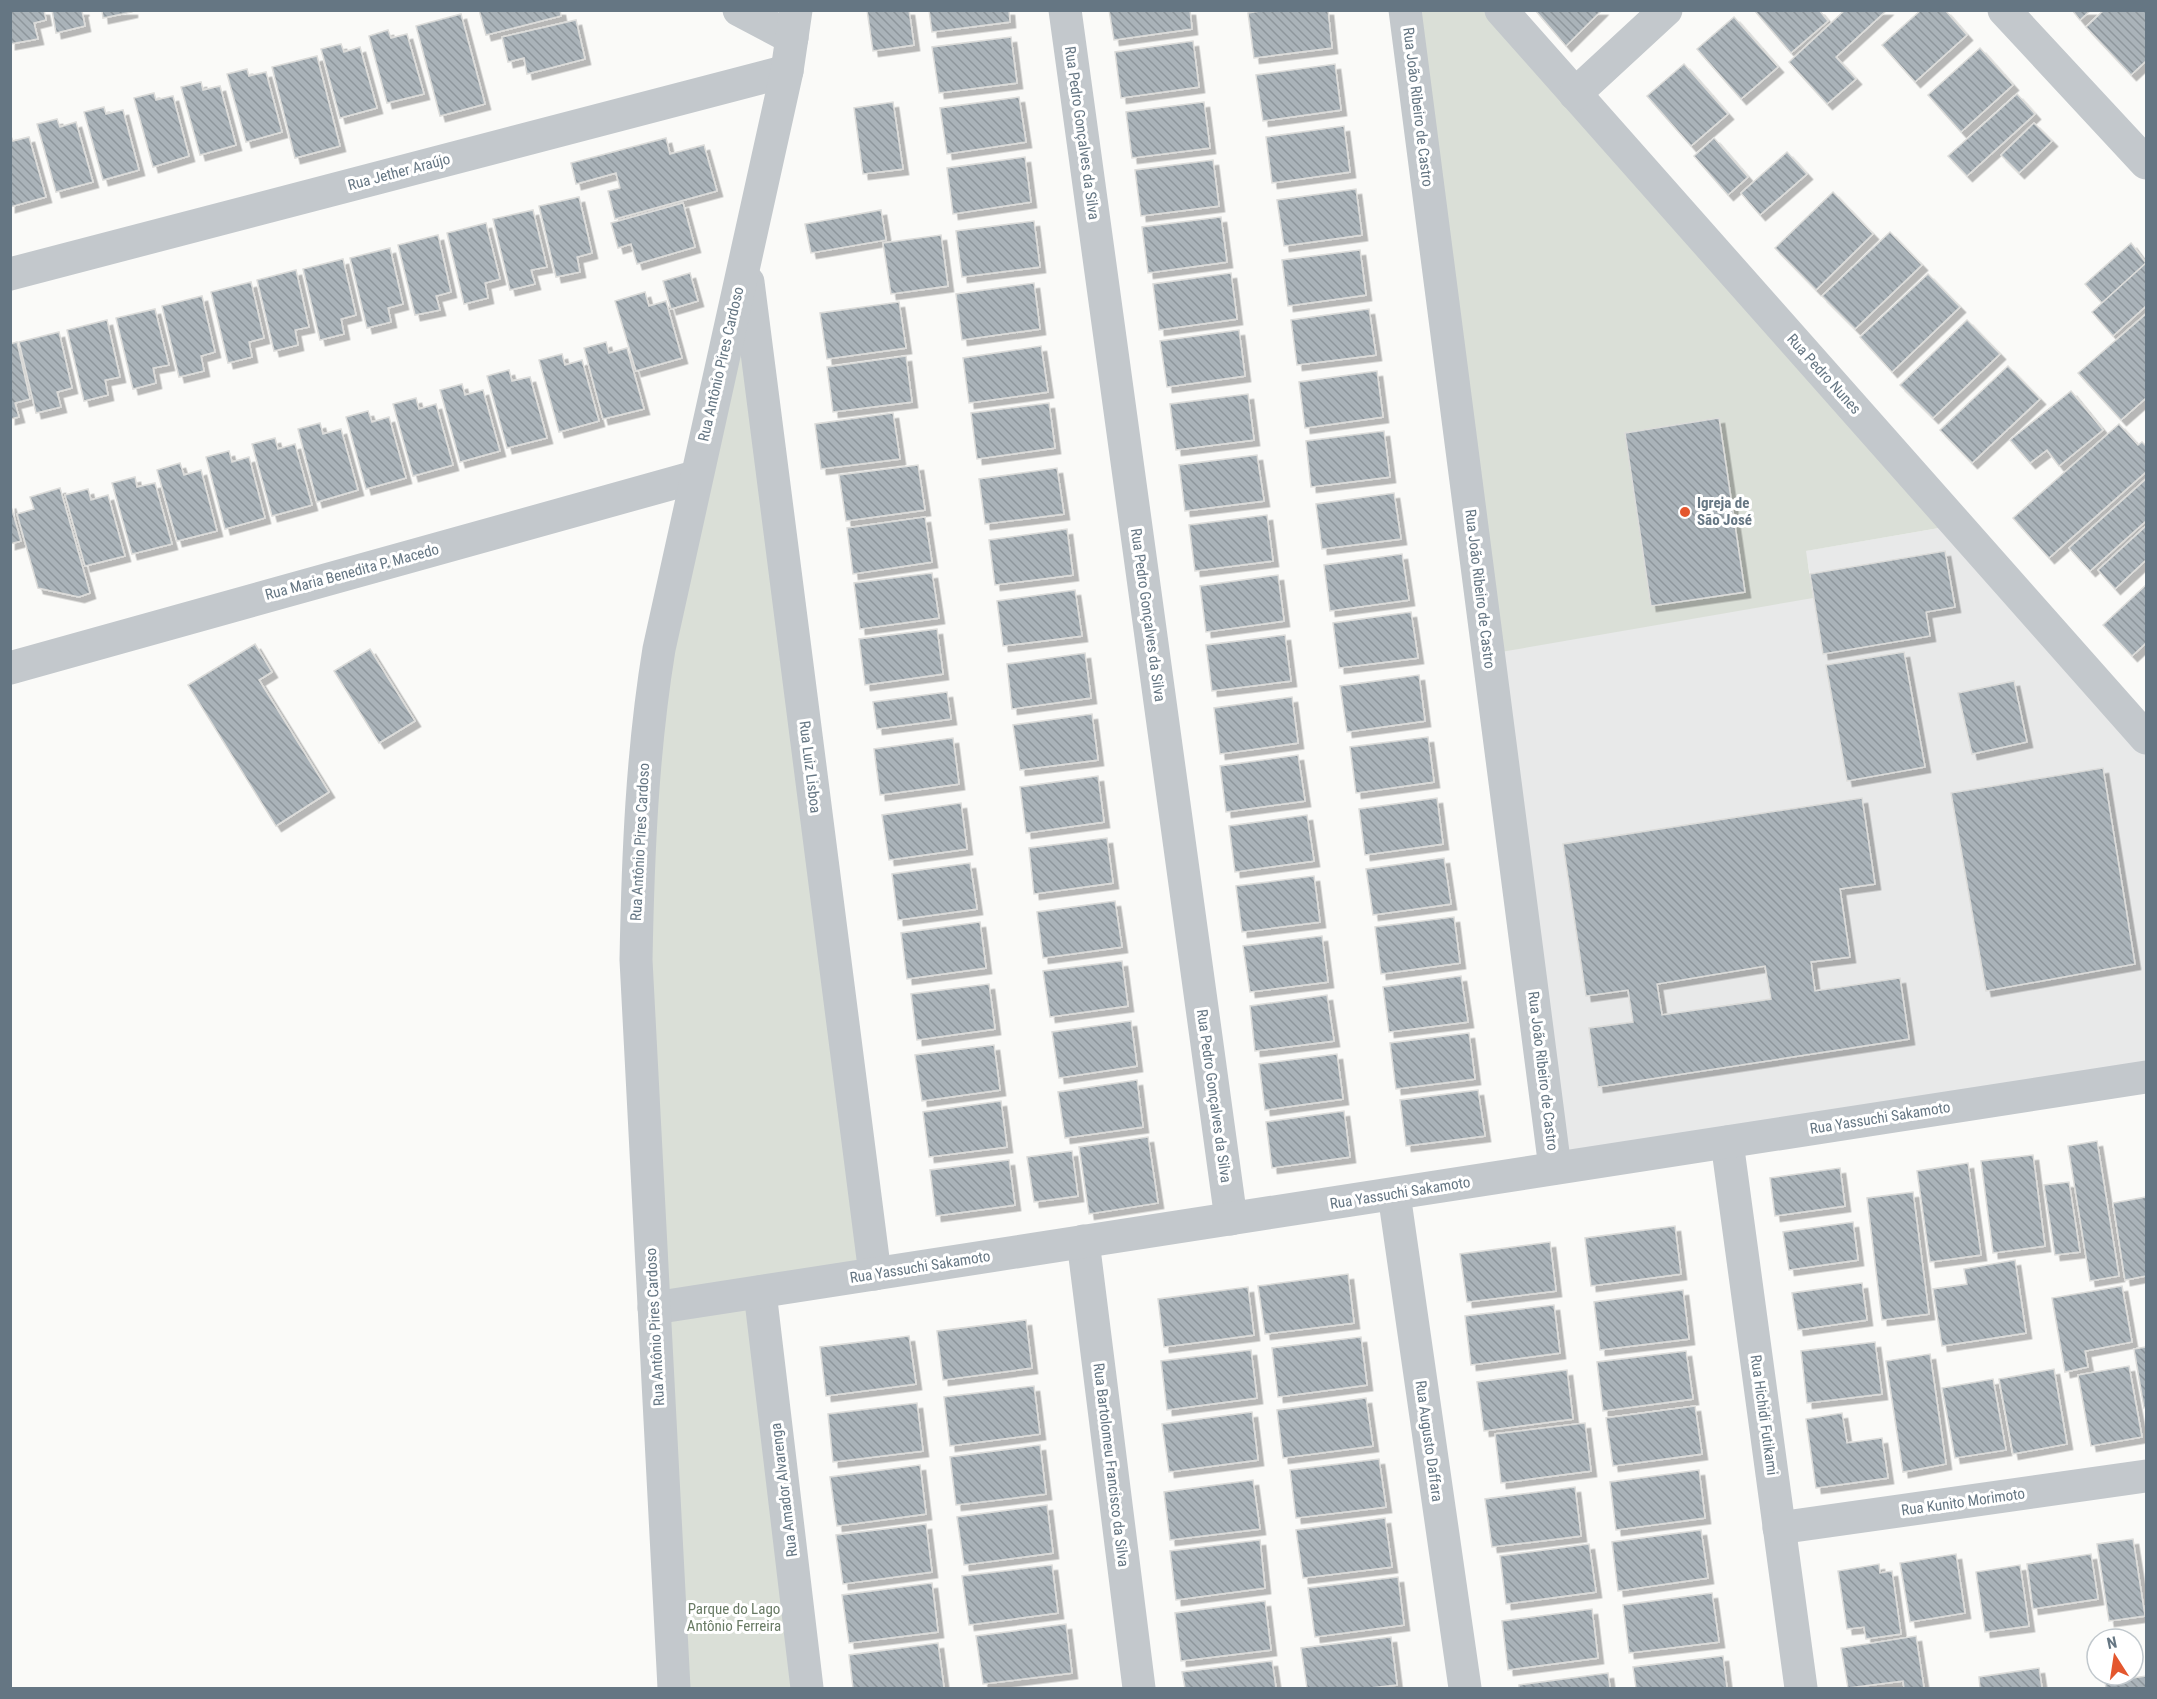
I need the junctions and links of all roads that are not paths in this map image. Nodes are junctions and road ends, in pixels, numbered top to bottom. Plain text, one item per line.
1 (739, 10) edge
2 (1065, 10) edge
3 (1405, 10) edge
4 (1501, 10) edge
5 (1666, 10) edge
6 (2004, 10) edge
7 (794, 24) edge
8 (787, 71) junction
9 (1575, 94) junction
10 (2146, 163) edge
11 (746, 260) junction
12 (10, 274) edge
13 (695, 477) junction
14 (10, 668) edge
15 (2146, 738) edge
16 (2146, 1077) edge
17 (1727, 1142) junction
18 (1555, 1168) junction
19 (1394, 1194) junction
20 (1231, 1219) junction
21 (1083, 1242) junction
22 (875, 1274) junction
23 (760, 1292) junction
24 (654, 1308) junction
25 (2146, 1476) edge
26 (1779, 1528) junction
27 (674, 1689) edge
28 (807, 1689) edge
29 (1138, 1689) edge
30 (1465, 1689) edge
31 (1801, 1689) edge

1 - 7 street
2 - 20 street, Rua Pedro Gonçalves da Silva
3 - 18 street, Rua João Ribeiro de Castro
4 - 9 street, Rua Pedro Nunes
5 - 9 street
6 - 10 street
7 - 8 street, Rua Antônio Pires Cardoso
8 - 11 street, Rua Antônio Pires Cardoso
8 - 12 street, Rua Jether Araújo
9 - 15 street, Rua Pedro Nunes
11 - 13 street, Rua Antônio Pires Cardoso
11 - 22 street, Rua Luiz Lisboa
13 - 14 street, Rua Maria Benedita P. Macedo
13 - 24 street, Rua Antônio Pires Cardoso
16 - 17 street, Rua Yassuchi Sakamoto
17 - 18 street, Rua Yassuchi Sakamoto
17 - 26 street, Rua Hichidi Futikami
18 - 19 street, Rua Yassuchi Sakamoto
19 - 20 street, Rua Yassuchi Sakamoto
19 - 30 street, Rua Augusto Daffara
20 - 21 street, Rua Yassuchi Sakamoto
21 - 22 street, Rua Yassuchi Sakamoto
21 - 29 street, Rua Bartolomeu Francisco da Silva
22 - 23 street, Rua Yassuchi Sakamoto
23 - 24 street, Rua Yassuchi Sakamoto
23 - 28 street, Rua Amador Alvarenga
24 - 27 street, Rua Antônio Pires Cardoso
25 - 26 street, Rua Kunito Morimoto
26 - 31 street, Rua Hichidi Futikami

